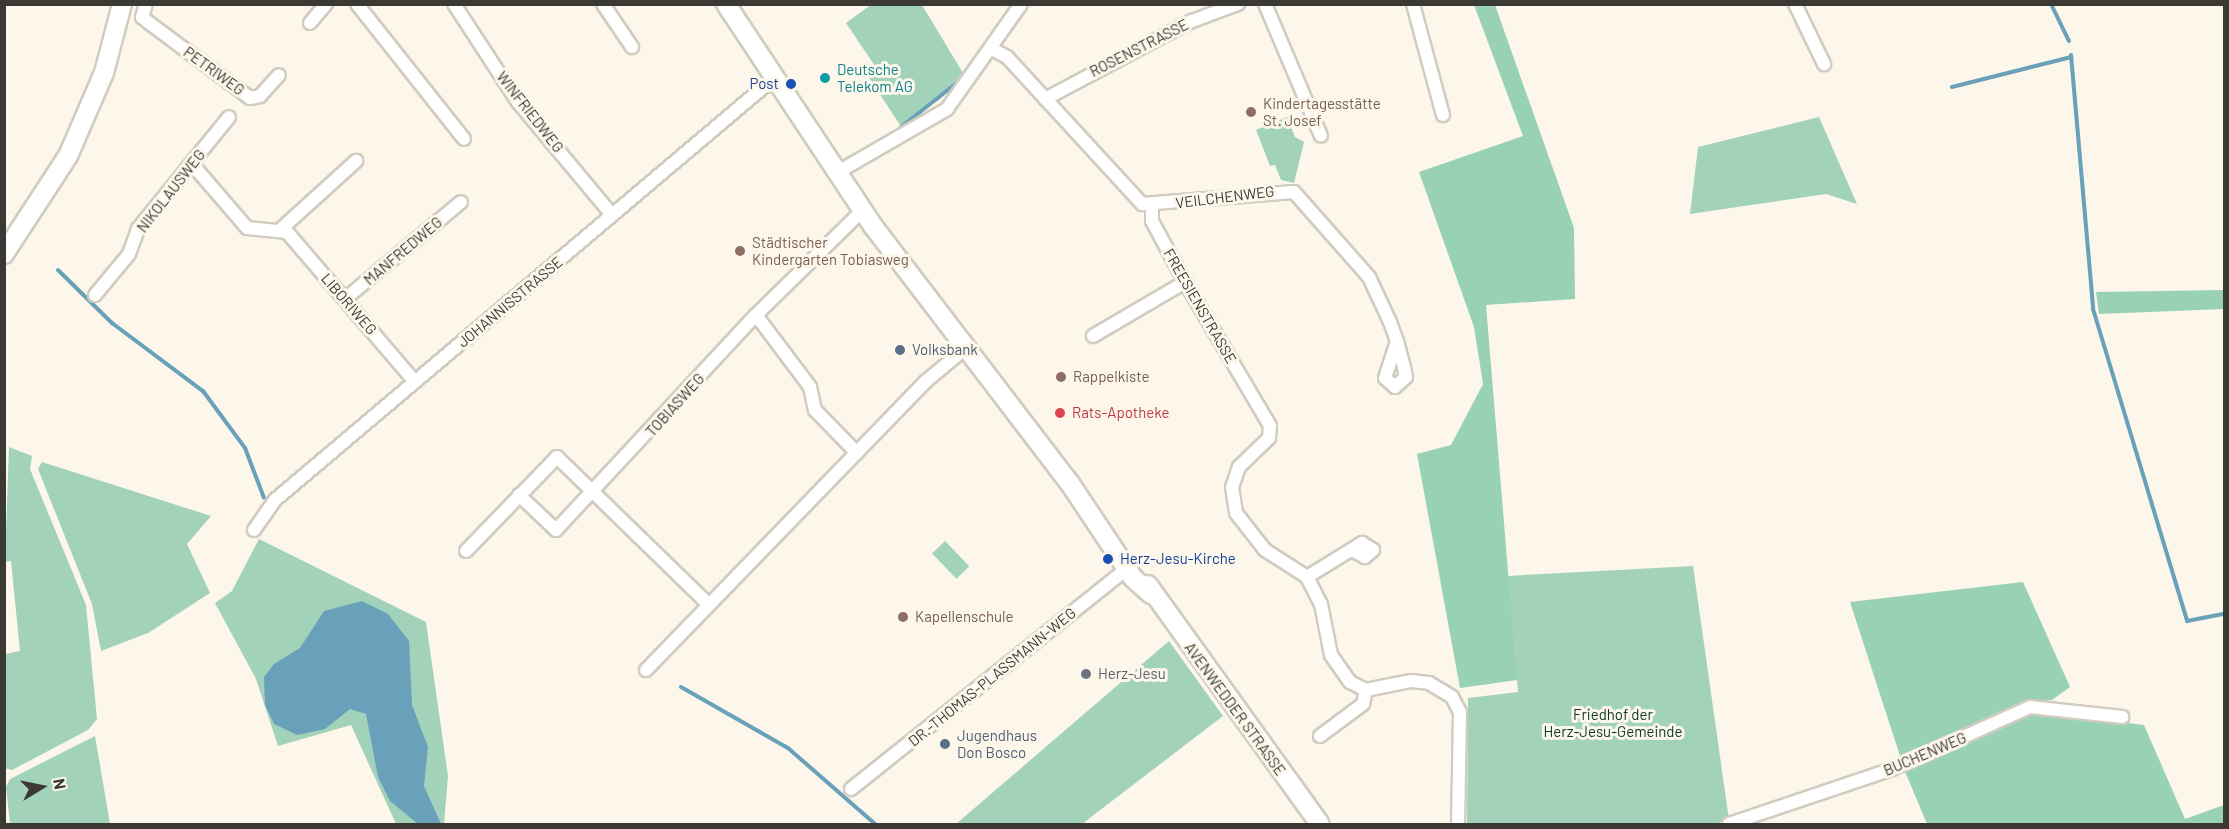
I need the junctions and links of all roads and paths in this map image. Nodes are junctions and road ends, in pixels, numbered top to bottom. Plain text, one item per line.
1 (122, 4) edge
2 (146, 4) edge
3 (326, 4) edge
4 (357, 4) edge
5 (454, 4) edge
6 (716, 4) edge
7 (726, 4) edge
8 (1021, 4) edge
9 (1238, 4) edge
10 (1265, 4) edge
11 (1413, 4) edge
12 (1796, 4) edge
13 (608, 6) edge
14 (310, 22) dead end
15 (632, 47) dead end
16 (992, 49) junction
17 (753, 50) junction
18 (1824, 64) dead end
19 (279, 75) dead end
20 (773, 79) junction
21 (1045, 99) junction
22 (1443, 116) dead end
23 (229, 117) dead end
24 (1321, 136) dead end
25 (464, 139) dead end
26 (356, 161) dead end
27 (192, 164) junction
28 (838, 172) junction
29 (461, 202) dead end
30 (1152, 206) junction
31 (865, 210) junction
32 (612, 215) junction
33 (280, 230) junction
34 (4, 254) edge
35 (1185, 282) junction
36 (95, 295) dead end
37 (345, 299) junction
38 (756, 315) junction
39 (1093, 336) dead end
40 (1397, 341) dead end
41 (968, 346) junction
42 (416, 382) junction
43 (857, 453) junction
44 (593, 493) junction
45 (519, 495) junction
46 (254, 530) dead end
47 (1352, 549) dead end
48 (466, 551) dead end
49 (1129, 566) junction
50 (1307, 577) junction
51 (708, 604) junction
52 (646, 670) dead end
53 (1366, 690) junction
54 (2122, 717) dead end
55 (1320, 736) dead end
56 (851, 789) dead end
57 (1320, 825) edge
58 (1458, 825) edge
59 (1729, 825) edge

1 - 34 main road
2 - 19 street, PETRIWEG
3 - 14 street
4 - 25 street
5 - 32 street, WINFRIEDWEG
6 - 17 main road, AVENWEDDER STRASSE
7 - 17 main road, AVENWEDDER STRASSE
8 - 16 street
9 - 21 street, ROSENSTRASSE
10 - 24 street
11 - 22 street
12 - 18 street
13 - 15 street
16 - 21 street
16 - 28 street
17 - 20 main road, AVENWEDDER STRASSE
20 - 28 main road, AVENWEDDER STRASSE
20 - 32 street, JOHANNISSTRASSE
21 - 30 street
23 - 27 street, NIKOLAUSWEG
26 - 33 street
27 - 33 street
27 - 36 street, NIKOLAUSWEG
28 - 31 main road, AVENWEDDER STRASSE
29 - 37 street, MANFREDWEG
30 - 35 street, FREESIENSTRASSE
30 - 40 street, VEILCHENWEG
31 - 38 street, TOBIASWEG
31 - 41 main road, AVENWEDDER STRASSE
32 - 42 street, JOHANNISSTRASSE
33 - 37 street, LIBORIWEG
35 - 39 street
35 - 50 street, FREESIENSTRASSE
37 - 42 street, LIBORIWEG
38 - 43 street
38 - 44 street, TOBIASWEG
41 - 43 street
41 - 49 main road, AVENWEDDER STRASSE
42 - 46 street, JOHANNISSTRASSE
43 - 51 street
44 - 45 street, TOBIASWEG
44 - 45 street
44 - 51 street
45 - 48 street
47 - 50 street
49 - 56 street, DR.-THOMAS-PLASSMANN-WEG
49 - 57 main road, AVENWEDDER STRASSE
50 - 53 street, FREESIENSTRASSE
51 - 52 street
53 - 55 street
53 - 58 street
54 - 59 street, BUCHENWEG

